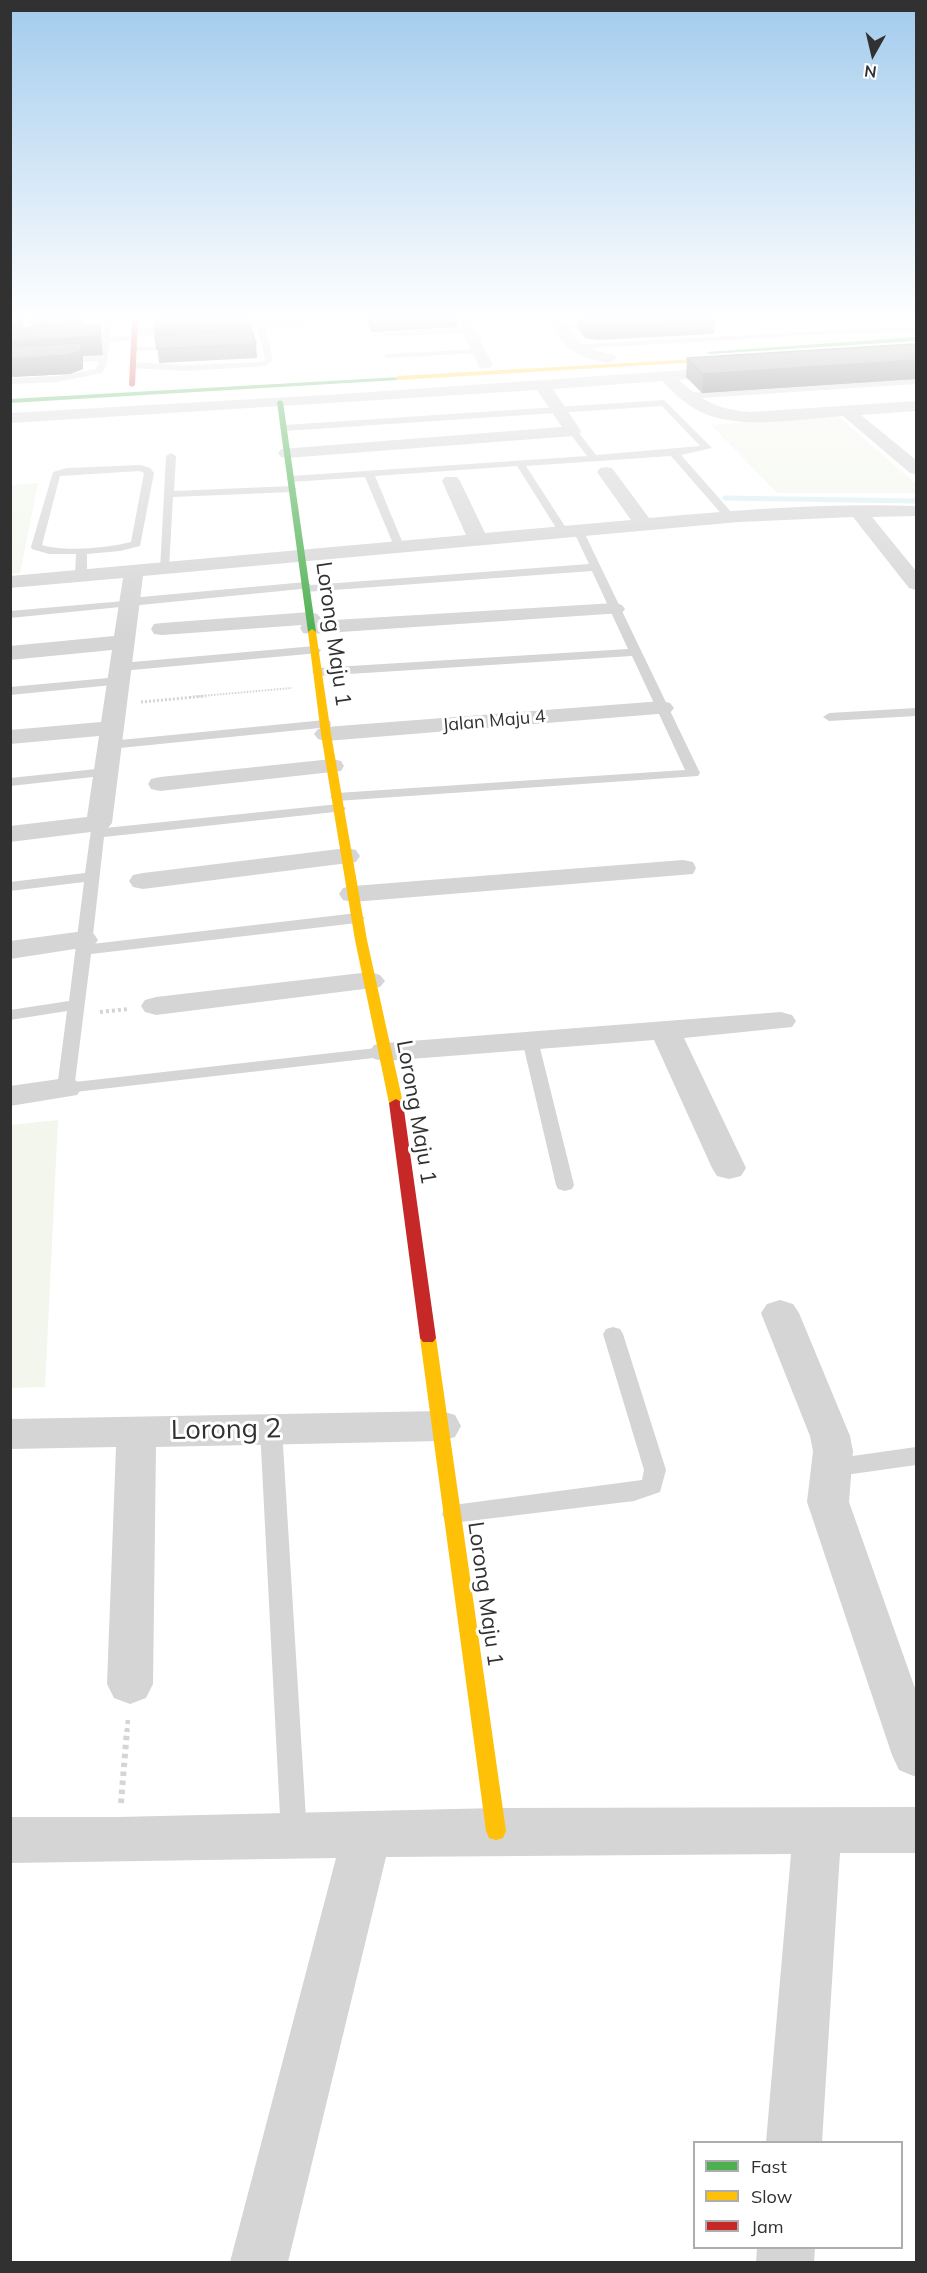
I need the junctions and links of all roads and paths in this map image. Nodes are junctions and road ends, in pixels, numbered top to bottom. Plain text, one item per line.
1 (283, 424) edge
2 (344, 424) edge
3 (569, 424) edge
4 (684, 424) edge
5 (863, 424) edge
6 (284, 428) junction
7 (573, 431) junction
8 (287, 453) junction
9 (674, 453) junction
10 (171, 456) dead end
11 (520, 464) junction
12 (600, 465) junction
13 (916, 469) edge
14 (369, 474) junction
15 (451, 481) dead end
16 (291, 484) junction
17 (168, 494) junction
18 (858, 511) junction
19 (916, 511) edge
20 (729, 516) junction
21 (643, 524) junction
22 (571, 531) junction
23 (478, 539) junction
24 (399, 546) junction
25 (82, 551) junction
26 (301, 555) junction
27 (595, 567) junction
28 (164, 568) junction
29 (134, 571) junction
30 (81, 575) junction
31 (10, 582) edge
32 (916, 584) edge
33 (306, 587) junction
34 (129, 603) junction
35 (615, 609) junction
36 (10, 615) edge
37 (311, 623) junction
38 (162, 629) dead end
39 (124, 642) junction
40 (315, 650) junction
41 (636, 652) junction
42 (10, 653) edge
43 (120, 674) junction
44 (319, 679) junction
45 (10, 691) edge
46 (662, 708) junction
47 (916, 712) edge
48 (828, 717) dead end
49 (112, 726) junction
50 (325, 729) junction
51 (10, 737) edge
52 (332, 766) junction
53 (106, 772) junction
54 (10, 782) edge
55 (160, 784) dead end
56 (338, 802) junction
57 (99, 828) junction
58 (10, 834) edge
59 (347, 856) junction
60 (683, 868) dead end
61 (92, 877) junction
62 (143, 881) dead end
63 (10, 887) edge
64 (355, 906) junction
65 (84, 945) junction
66 (10, 950) edge
67 (370, 981) junction
68 (156, 1006) joint
69 (75, 1010) junction
70 (10, 1015) edge
71 (781, 1021) dead end
72 (665, 1030) junction
73 (530, 1040) junction
74 (385, 1052) junction
75 (66, 1088) junction
76 (10, 1096) edge
77 (729, 1168) dead end
78 (565, 1185) dead end
79 (780, 1313) dead end
80 (613, 1334) dead end
81 (441, 1426) junction
82 (270, 1429) junction
83 (136, 1431) junction
84 (10, 1434) edge
85 (916, 1456) edge
86 (831, 1468) junction
87 (453, 1514) junction
88 (130, 1684) joint
89 (916, 1755) edge
90 (817, 1830) junction
91 (916, 1830) edge
92 (496, 1831) junction
93 (368, 1835) junction
94 (294, 1836) junction
95 (10, 1840) edge
96 (118, 1840) junction
97 (794, 2141) edge
98 (259, 2262) edge

1 - 6 main road, Lorong Maju 1
2 - 6 lane
3 - 7 street
4 - 9 lane
5 - 13 street
6 - 8 main road, Lorong Maju 1
7 - 8 street
7 - 12 lane
8 - 16 main road, Lorong Maju 1
9 - 12 lane
9 - 20 lane
10 - 17 lane
11 - 12 lane
11 - 14 lane
11 - 22 lane
12 - 21 street
14 - 16 lane
14 - 24 lane
15 - 23 street
16 - 17 lane
16 - 26 main road, Lorong Maju 1
17 - 28 lane
18 - 19 street
18 - 20 street
18 - 32 street
20 - 21 street
21 - 22 street
22 - 23 street
22 - 27 lane
23 - 24 street
24 - 26 street
25 - 25 lane
25 - 30 lane
26 - 28 street
26 - 33 main road, Lorong Maju 1
27 - 33 lane
27 - 35 lane
28 - 29 street
29 - 30 street
29 - 34 street
30 - 31 street
33 - 34 lane
33 - 37 main road, Lorong Maju 1
34 - 36 lane
34 - 39 street
35 - 37 street
35 - 41 lane
37 - 38 street
37 - 40 main road, Lorong Maju 1
39 - 42 street
39 - 43 street
40 - 43 lane
40 - 44 main road, Lorong Maju 1
41 - 44 lane
41 - 46 lane
43 - 45 lane
43 - 49 street
44 - 49 path
44 - 50 main road, Lorong Maju 1
46 - 50 street, Jalan Maju 4
46 - 56 lane
47 - 48 lane
49 - 50 lane
49 - 51 street
49 - 53 street
50 - 52 main road, Lorong Maju 1
52 - 55 street
52 - 56 main road, Lorong Maju 1
53 - 54 lane
53 - 57 street
56 - 57 lane
56 - 59 main road, Lorong Maju 1
57 - 58 street
57 - 61 lane
59 - 62 street
59 - 64 main road, Lorong Maju 1
60 - 64 street
61 - 63 lane
61 - 65 lane
64 - 65 lane
64 - 67 main road, Lorong Maju 1
65 - 66 street
65 - 69 lane
67 - 68 street
67 - 74 main road, Lorong Maju 1
68 - 69 path
69 - 70 lane
69 - 75 lane
71 - 72 street
72 - 73 street
72 - 77 street
73 - 74 street
73 - 78 lane
74 - 75 lane
74 - 81 main road, Lorong Maju 1
75 - 76 street
79 - 86 street
80 - 87 lane
81 - 82 street, Lorong 2
81 - 87 main road, Lorong Maju 1
82 - 83 street, Lorong 2
82 - 94 lane
83 - 84 street, Lorong 2
83 - 88 street
85 - 86 lane
86 - 89 street
87 - 92 main road, Lorong Maju 1
88 - 96 path
90 - 91 street
90 - 92 street
90 - 97 street
92 - 93 street
93 - 94 street
93 - 98 street
94 - 96 street
95 - 96 street

